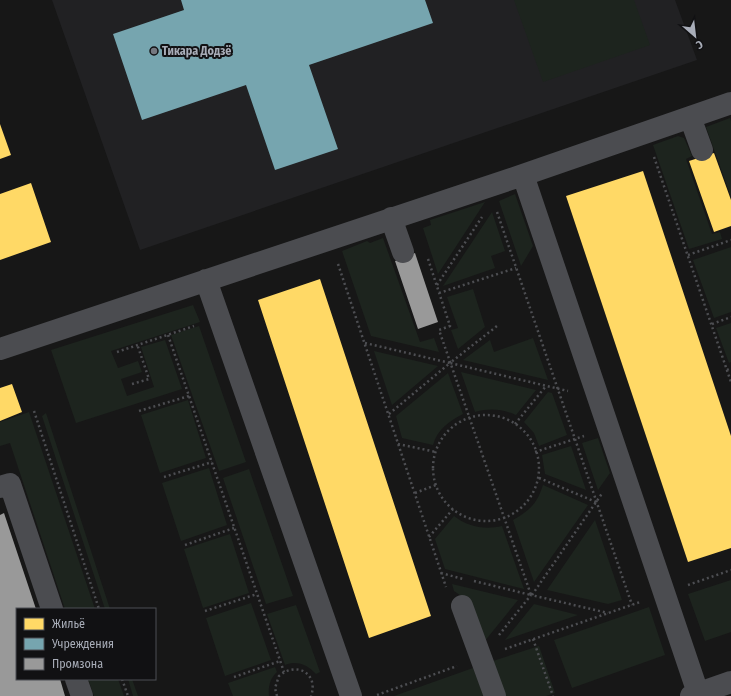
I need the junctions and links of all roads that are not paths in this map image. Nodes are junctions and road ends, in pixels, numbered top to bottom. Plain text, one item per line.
1 (731, 103) edge
2 (690, 117) junction
3 (702, 150) dead end
4 (523, 175) junction
5 (390, 218) junction
6 (402, 252) dead end
7 (206, 280) junction
8 (0, 349) edge
9 (0, 487) edge
10 (462, 606) dead end
11 (52, 608) edge
12 (76, 680) edge
13 (731, 682) edge
14 (696, 695) edge
15 (82, 696) edge
16 (351, 696) edge
17 (495, 696) edge

1 - 2 street
2 - 3 street
2 - 4 street
4 - 5 street
4 - 14 street
5 - 6 street
5 - 7 street
7 - 8 street
7 - 16 street
9 - 11 street
10 - 17 street
12 - 15 street
13 - 14 street

